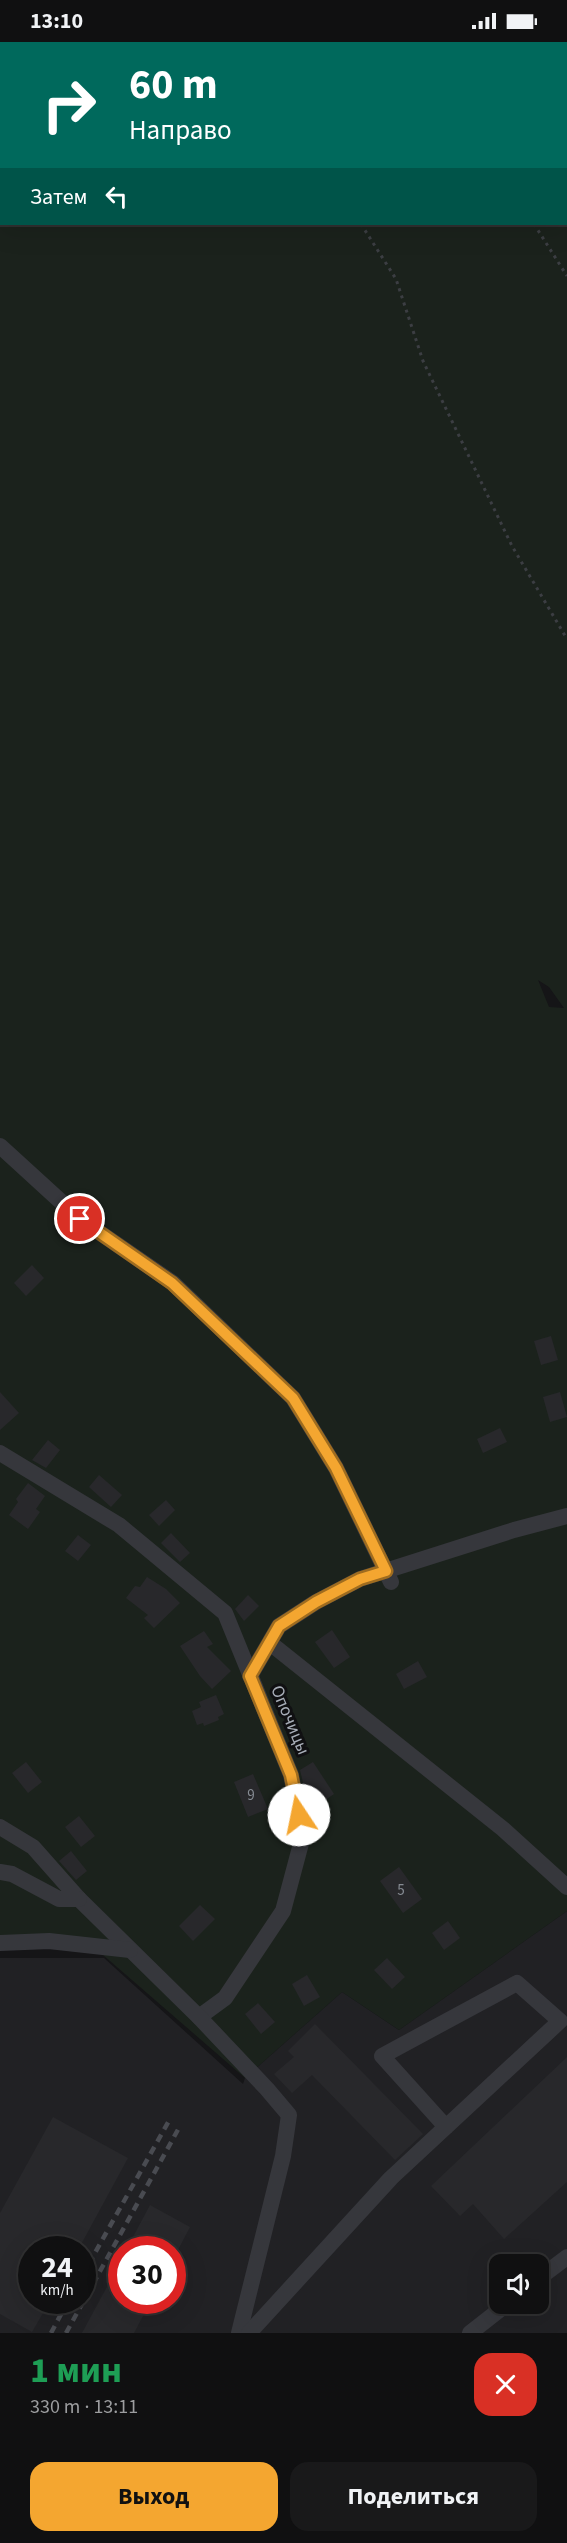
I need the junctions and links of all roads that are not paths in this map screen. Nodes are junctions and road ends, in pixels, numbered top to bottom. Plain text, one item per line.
1 (0, 1146) edge
2 (0, 1453) edge
3 (567, 1516) edge
4 (388, 1576) junction
5 (270, 1643) junction
6 (250, 1676) junction
7 (0, 1827) edge
8 (0, 1872) edge
9 (567, 1887) edge
10 (79, 1899) junction
11 (0, 1943) edge
12 (130, 1950) junction
13 (199, 2017) junction
14 (446, 2127) junction
15 (567, 2257) edge
16 (549, 2271) edge
17 (494, 2314) edge
18 (239, 2333) edge
19 (249, 2333) edge
20 (470, 2333) edge

1 - 4 street
2 - 6 street, Опочицы
3 - 4 street
4 - 5 street
5 - 6 street
5 - 9 street
6 - 13 street, Опочицы
7 - 10 street
8 - 10 street
10 - 12 street
11 - 12 street
12 - 13 street
13 - 18 street
14 - 14 street
14 - 19 street
15 - 16 street
17 - 20 street

